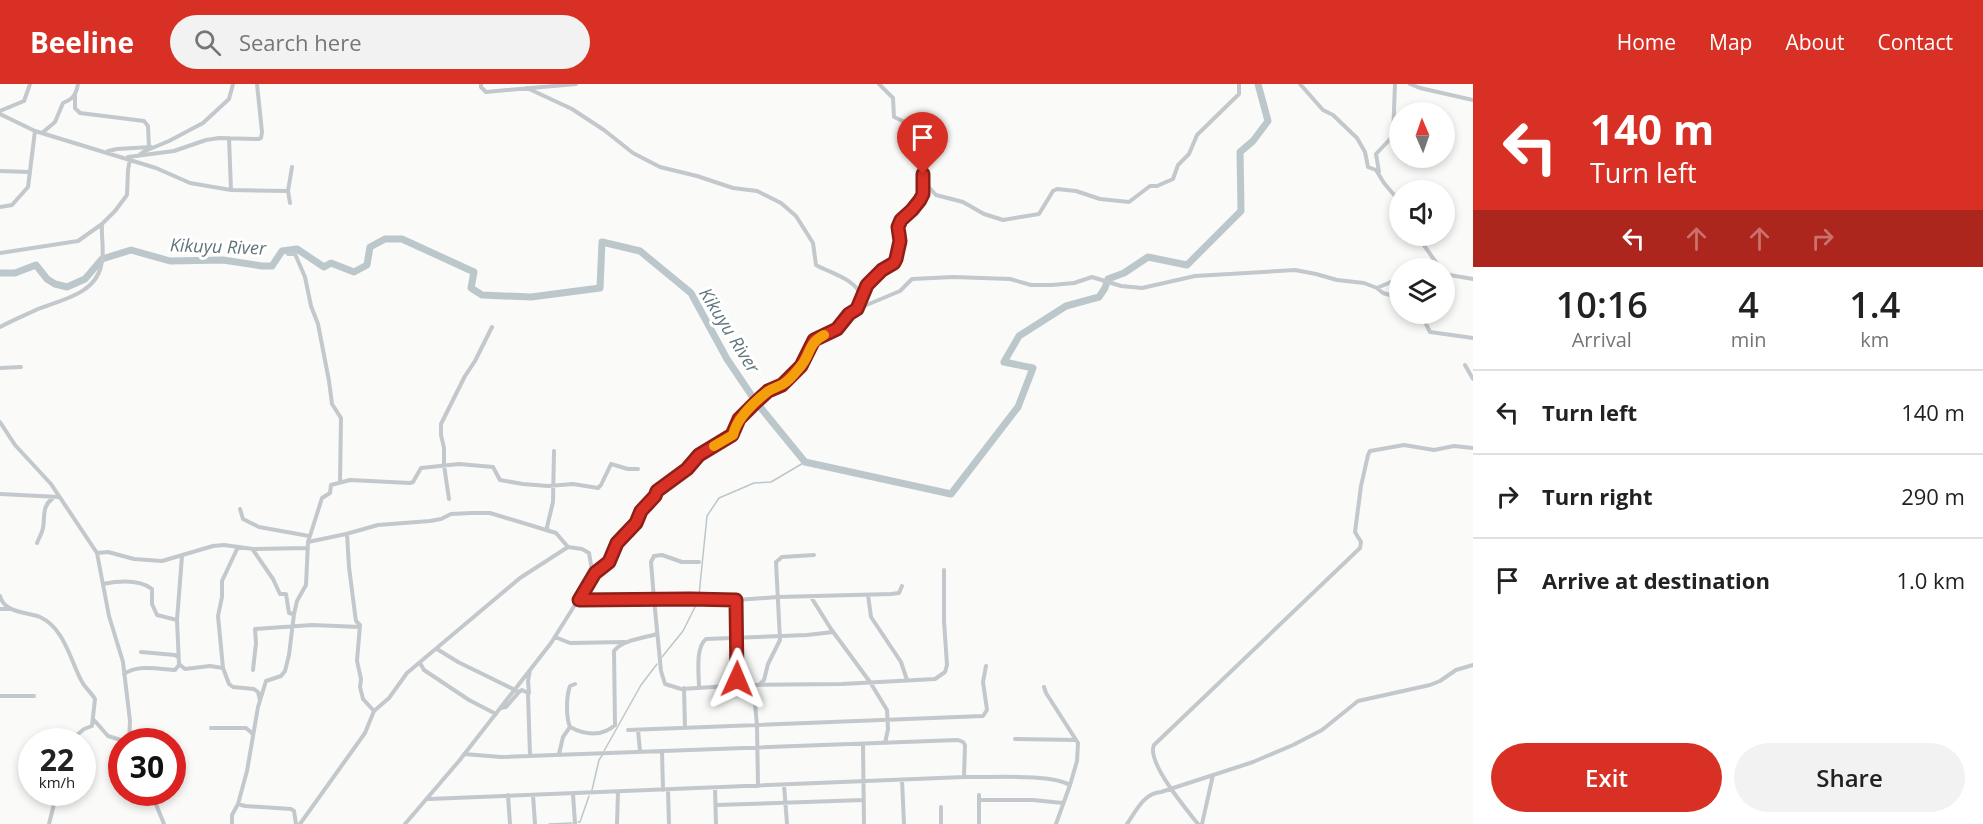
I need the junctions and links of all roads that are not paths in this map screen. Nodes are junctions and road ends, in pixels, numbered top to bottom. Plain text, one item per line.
1 (30, 84) edge
2 (78, 84) edge
3 (233, 84) edge
4 (257, 84) edge
5 (481, 84) edge
6 (576, 84) edge
7 (879, 84) edge
8 (1239, 84) edge
9 (1300, 84) edge
10 (1395, 84) edge
11 (1410, 84) edge
12 (527, 88) junction
13 (75, 95) junction
14 (1473, 100) edge
15 (0, 112) edge
16 (35, 131) junction
17 (42, 133) junction
18 (229, 138) junction
19 (155, 147) junction
20 (149, 148) junction
21 (107, 152) junction
22 (124, 157) junction
23 (137, 157) junction
24 (130, 159) junction
25 (292, 167) dead end
26 (0, 171) edge
27 (29, 172) junction
28 (1379, 173) junction
29 (923, 181) junction
30 (1389, 187) edge
31 (231, 190) junction
32 (288, 191) junction
33 (290, 203) dead end
34 (0, 207) edge
35 (102, 224) junction
36 (0, 252) edge
37 (288, 254) dead end
38 (1455, 276) edge
39 (1473, 279) edge
40 (1389, 283) edge
41 (1378, 288) junction
42 (1389, 295) edge
43 (861, 296) junction
44 (857, 309) junction
45 (1426, 324) edge
46 (0, 327) edge
47 (492, 327) dead end
48 (1473, 338) edge
49 (1465, 365) dead end
50 (21, 367) dead end
51 (0, 368) edge
52 (1473, 379) edge
53 (0, 422) edge
54 (1473, 448) edge
55 (554, 451) dead end
56 (444, 465) junction
57 (638, 469) dead end
58 (340, 482) junction
59 (555, 485) junction
60 (0, 494) edge
61 (59, 497) junction
62 (52, 498) junction
63 (448, 499) dead end
64 (240, 509) dead end
65 (548, 531) junction
66 (347, 534) junction
67 (310, 536) junction
68 (308, 542) junction
69 (37, 543) dead end
70 (238, 547) junction
71 (568, 547) junction
72 (308, 548) junction
73 (253, 549) junction
74 (97, 553) junction
75 (814, 555) dead end
76 (182, 556) junction
77 (699, 562) dead end
78 (944, 570) dead end
79 (593, 577) junction
80 (103, 584) junction
81 (902, 586) dead end
82 (868, 595) junction
83 (0, 596) edge
84 (811, 596) junction
85 (778, 597) junction
86 (654, 599) junction
87 (579, 600) junction
88 (736, 600) junction
89 (12, 608) junction
90 (0, 609) edge
91 (294, 614) junction
92 (177, 620) junction
93 (292, 627) junction
94 (360, 627) junction
95 (833, 632) junction
96 (657, 634) junction
97 (780, 635) junction
98 (555, 637) junction
99 (737, 637) junction
100 (630, 642) junction
101 (437, 649) junction
102 (141, 652) dead end
103 (179, 657) junction
104 (420, 663) junction
105 (179, 664) junction
106 (1473, 665) edge
107 (986, 666) dead end
108 (224, 668) junction
109 (185, 669) junction
110 (530, 669) junction
111 (175, 670) junction
112 (253, 670) dead end
113 (124, 674) junction
114 (906, 680) junction
115 (870, 682) junction
116 (575, 684) dead end
117 (737, 685) junction
118 (745, 685) junction
119 (759, 685) junction
120 (1044, 687) dead end
121 (684, 688) junction
122 (699, 688) junction
123 (517, 690) junction
124 (0, 696) edge
125 (34, 696) dead end
126 (529, 696) junction
127 (261, 701) junction
128 (374, 711) junction
129 (496, 714) junction
130 (94, 720) junction
131 (888, 721) junction
132 (757, 726) junction
133 (570, 727) junction
134 (90, 728) edge
135 (130, 728) edge
136 (211, 728) dead end
137 (685, 728) junction
138 (628, 730) dead end
139 (638, 730) junction
140 (254, 735) junction
141 (108, 736) edge
142 (1014, 739) dead end
143 (1077, 740) junction
144 (885, 743) junction
145 (863, 744) junction
146 (756, 747) junction
147 (662, 750) junction
148 (640, 751) junction
149 (464, 754) junction
150 (559, 754) junction
151 (530, 756) junction
152 (1214, 774) junction
153 (964, 777) junction
154 (902, 780) junction
155 (864, 781) junction
156 (784, 785) junction
157 (1070, 785) junction
158 (758, 786) junction
159 (715, 788) junction
160 (1170, 788) junction
161 (666, 790) junction
162 (618, 792) junction
163 (573, 794) junction
164 (508, 795) junction
165 (533, 795) junction
166 (429, 798) junction
167 (864, 800) junction
168 (785, 803) junction
169 (1064, 803) junction
170 (238, 804) junction
171 (54, 806) edge
172 (157, 806) edge
173 (716, 806) junction
174 (941, 807) dead end
175 (49, 824) edge
176 (164, 824) edge
177 (232, 824) edge
178 (298, 824) edge
179 (405, 824) edge
180 (510, 824) edge
181 (535, 824) edge
182 (575, 824) edge
183 (617, 824) edge
184 (669, 824) edge
185 (716, 824) edge
186 (787, 824) edge
187 (864, 824) edge
188 (904, 824) edge
189 (941, 824) edge
190 (979, 824) edge
191 (1056, 824) edge
192 (1127, 824) edge
193 (1200, 824) edge

1 - 15 street
2 - 13 street
3 - 19 street
4 - 18 street
5 - 12 street
6 - 12 street
7 - 29 street
8 - 29 street
9 - 28 street
10 - 28 street
11 - 14 street
12 - 43 street
13 - 17 street
13 - 20 street
15 - 16 street
16 - 17 street
16 - 27 street
17 - 21 street
18 - 23 street
18 - 31 street
19 - 20 street
19 - 23 street
20 - 21 street
21 - 22 street
22 - 23 street
22 - 24 street
24 - 31 street
24 - 35 street
25 - 32 street
26 - 27 street
27 - 34 street
28 - 30 street
29 - 43 street
31 - 32 street
32 - 33 street
35 - 36 street
35 - 46 street
37 - 58 street
38 - 39 street
40 - 41 street
41 - 42 street
41 - 44 street
43 - 44 street
44 - 79 street
45 - 48 street
47 - 56 street
49 - 52 street
50 - 51 street
53 - 61 street
54 - 160 street
55 - 59 street
56 - 58 street
56 - 59 street
56 - 63 street
57 - 59 street
58 - 67 street
59 - 65 street
60 - 62 street
61 - 62 street
61 - 74 street
62 - 69 street
64 - 67 street
65 - 66 street
65 - 71 street
66 - 68 street
66 - 94 street
67 - 68 street
68 - 72 street
70 - 73 street
70 - 76 street
70 - 108 street
71 - 79 street
71 - 101 street
72 - 73 street
72 - 91 street
73 - 91 street
74 - 76 street
74 - 80 street
75 - 85 street
76 - 92 street
77 - 86 street
78 - 114 street
79 - 87 street
80 - 92 street
80 - 113 street
81 - 82 street
82 - 84 street
82 - 114 street
83 - 89 street
84 - 85 street
84 - 95 street
85 - 88 street
85 - 97 street
86 - 87 street
86 - 88 street
86 - 96 street
87 - 98 street
88 - 99 street
89 - 90 street
89 - 130 street
91 - 93 street
92 - 103 street
93 - 94 street
93 - 112 street
93 - 127 street
94 - 128 street
95 - 97 street
95 - 115 street
96 - 100 street
96 - 121 street
97 - 99 street
97 - 119 street
98 - 100 street
98 - 110 street
99 - 117 street
99 - 122 street
100 - 133 street
101 - 104 street
101 - 123 street
102 - 103 street
103 - 105 street
104 - 128 street
104 - 129 street
105 - 109 street
105 - 111 street
106 - 152 street
107 - 131 street
108 - 109 street
108 - 127 street
109 - 111 street
110 - 123 street
110 - 126 street
111 - 113 street
113 - 135 street
114 - 115 street
115 - 119 street
115 - 131 street
116 - 133 street
117 - 118 street
117 - 122 street
118 - 119 street
118 - 132 street
120 - 143 street
121 - 122 street
121 - 137 street
123 - 126 street
123 - 129 street
124 - 125 street
126 - 151 street
127 - 140 street
128 - 178 street
129 - 149 street
130 - 134 street
130 - 141 street
131 - 132 street
131 - 144 street
132 - 137 street
132 - 146 street
133 - 150 street
136 - 140 street
137 - 139 street
138 - 139 street
139 - 148 street
140 - 170 street
142 - 143 street
143 - 157 street
144 - 145 street
144 - 153 street
145 - 146 street
145 - 155 street
146 - 147 street
146 - 158 street
147 - 148 street
147 - 161 street
148 - 150 street
149 - 151 street
149 - 166 street
150 - 151 street
152 - 160 street
152 - 193 street
153 - 154 street
153 - 157 street
154 - 155 street
154 - 188 street
155 - 156 street
155 - 167 street
156 - 158 street
156 - 168 street
157 - 169 street
158 - 159 street
159 - 161 street
159 - 173 street
160 - 192 street
160 - 193 street
161 - 162 street
161 - 184 street
162 - 163 street
162 - 183 street
163 - 165 street
163 - 182 street
164 - 165 street
164 - 166 street
164 - 180 street
165 - 181 street
166 - 179 street
167 - 168 street
167 - 187 street
168 - 173 street
168 - 186 street
169 - 190 street
169 - 191 street
170 - 177 street
170 - 178 street
171 - 175 street
172 - 176 street
173 - 185 street
174 - 189 street

